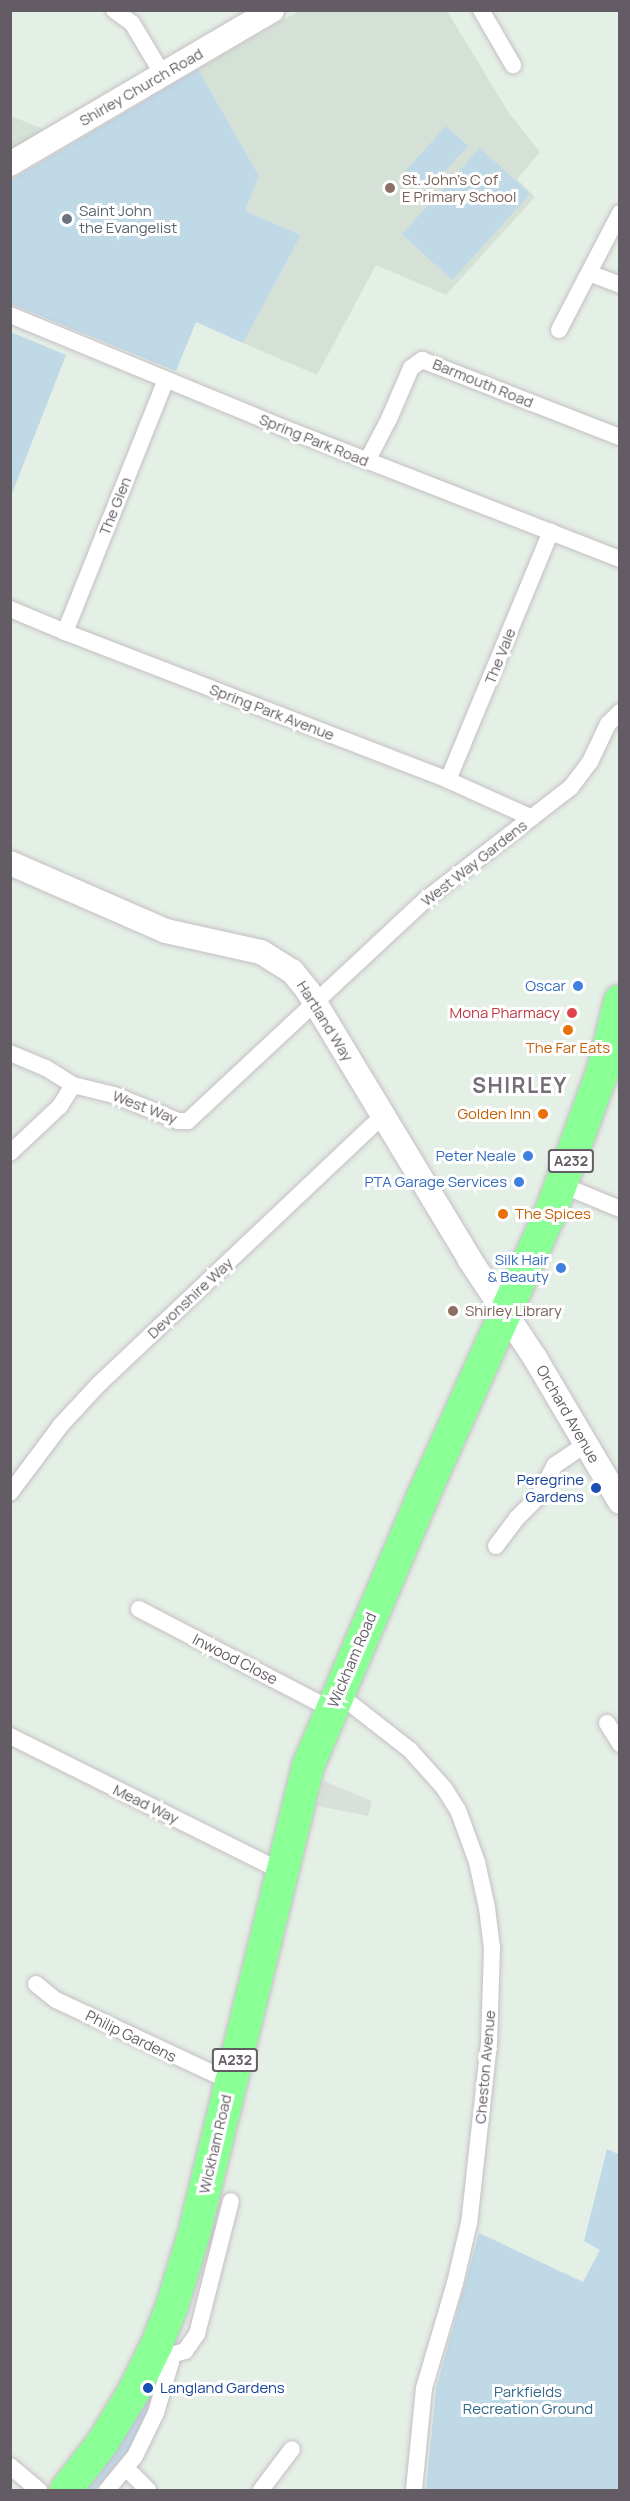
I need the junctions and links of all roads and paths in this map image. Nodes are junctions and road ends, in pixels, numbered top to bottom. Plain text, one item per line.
1 (114, 10) edge
2 (272, 10) edge
3 (481, 10) edge
4 (513, 65) dead end
5 (163, 75) junction
6 (10, 164) edge
7 (620, 213) edge
8 (589, 273) junction
9 (620, 285) edge
10 (10, 315) edge
11 (559, 330) dead end
12 (166, 380) junction
13 (620, 438) edge
14 (367, 461) junction
15 (551, 531) junction
16 (620, 559) edge
17 (10, 609) edge
18 (65, 632) junction
19 (620, 712) edge
20 (448, 780) junction
21 (532, 818) junction
22 (10, 863) edge
23 (620, 1001) edge
24 (316, 1005) junction
25 (10, 1053) edge
26 (73, 1085) junction
27 (383, 1114) junction
28 (10, 1153) edge
29 (562, 1185) junction
30 (620, 1209) edge
31 (532, 1258) junction
32 (476, 1270) junction
33 (506, 1315) junction
34 (535, 1358) junction
35 (483, 1365) junction
36 (586, 1444) junction
37 (10, 1493) edge
38 (620, 1502) edge
39 (496, 1546) dead end
40 (139, 1609) dead end
41 (334, 1701) junction
42 (607, 1723) dead end
43 (10, 1736) edge
44 (620, 1744) edge
45 (281, 1871) junction
46 (36, 1984) dead end
47 (230, 2082) junction
48 (231, 2200) dead end
49 (164, 2350) junction
50 (292, 2449) dead end
51 (10, 2466) edge
52 (127, 2469) junction
53 (39, 2490) edge
54 (66, 2490) edge
55 (107, 2490) edge
56 (148, 2490) edge
57 (261, 2490) edge
58 (414, 2490) edge

1 - 5 street
2 - 5 street, Shirley Church Road
3 - 4 street
5 - 6 street, Shirley Church Road
7 - 8 street
8 - 9 street
8 - 11 street
10 - 12 street, Spring Park Road
12 - 14 street, Spring Park Road
12 - 18 street, The Glen
13 - 14 street, Barmouth Road
14 - 15 street, Spring Park Road
15 - 16 street, Spring Park Road
15 - 20 street, The Vale
17 - 18 street, Spring Park Avenue
18 - 20 street, Spring Park Avenue
19 - 21 street, West Way Gardens
20 - 21 street, Spring Park Avenue
21 - 24 street, West Way Gardens
22 - 24 street, Hartland Way
23 - 29 highway, Wickham Road / A232
24 - 26 street, West Way
24 - 27 street, Hartland Way
25 - 26 street, West Way
26 - 28 street
27 - 32 street, Hartland Way
27 - 37 street, Devonshire Way
29 - 30 street
29 - 31 highway, Wickham Road / A232
31 - 32 street
31 - 33 highway, Wickham Road / A232
32 - 33 street, Hartland Way
33 - 34 street, Orchard Avenue
33 - 35 highway, Wickham Road / A232
34 - 35 street, Orchard Avenue
34 - 36 street, Orchard Avenue
35 - 41 highway, Wickham Road / A232
36 - 38 street, Orchard Avenue
36 - 39 street
40 - 41 street, Inwood Close
41 - 45 highway, Wickham Road / A232
41 - 58 street, Cheston Avenue
42 - 44 street
43 - 45 street, Mead Way
45 - 47 highway, Wickham Road / A232
46 - 47 street, Philip Gardens
47 - 49 highway, Wickham Road / A232
48 - 49 street, Wickham Road
49 - 52 street, Wickham Road
49 - 54 highway, Wickham Road / A232
50 - 57 street
51 - 53 street
52 - 55 street, Wickham Road
52 - 56 street

